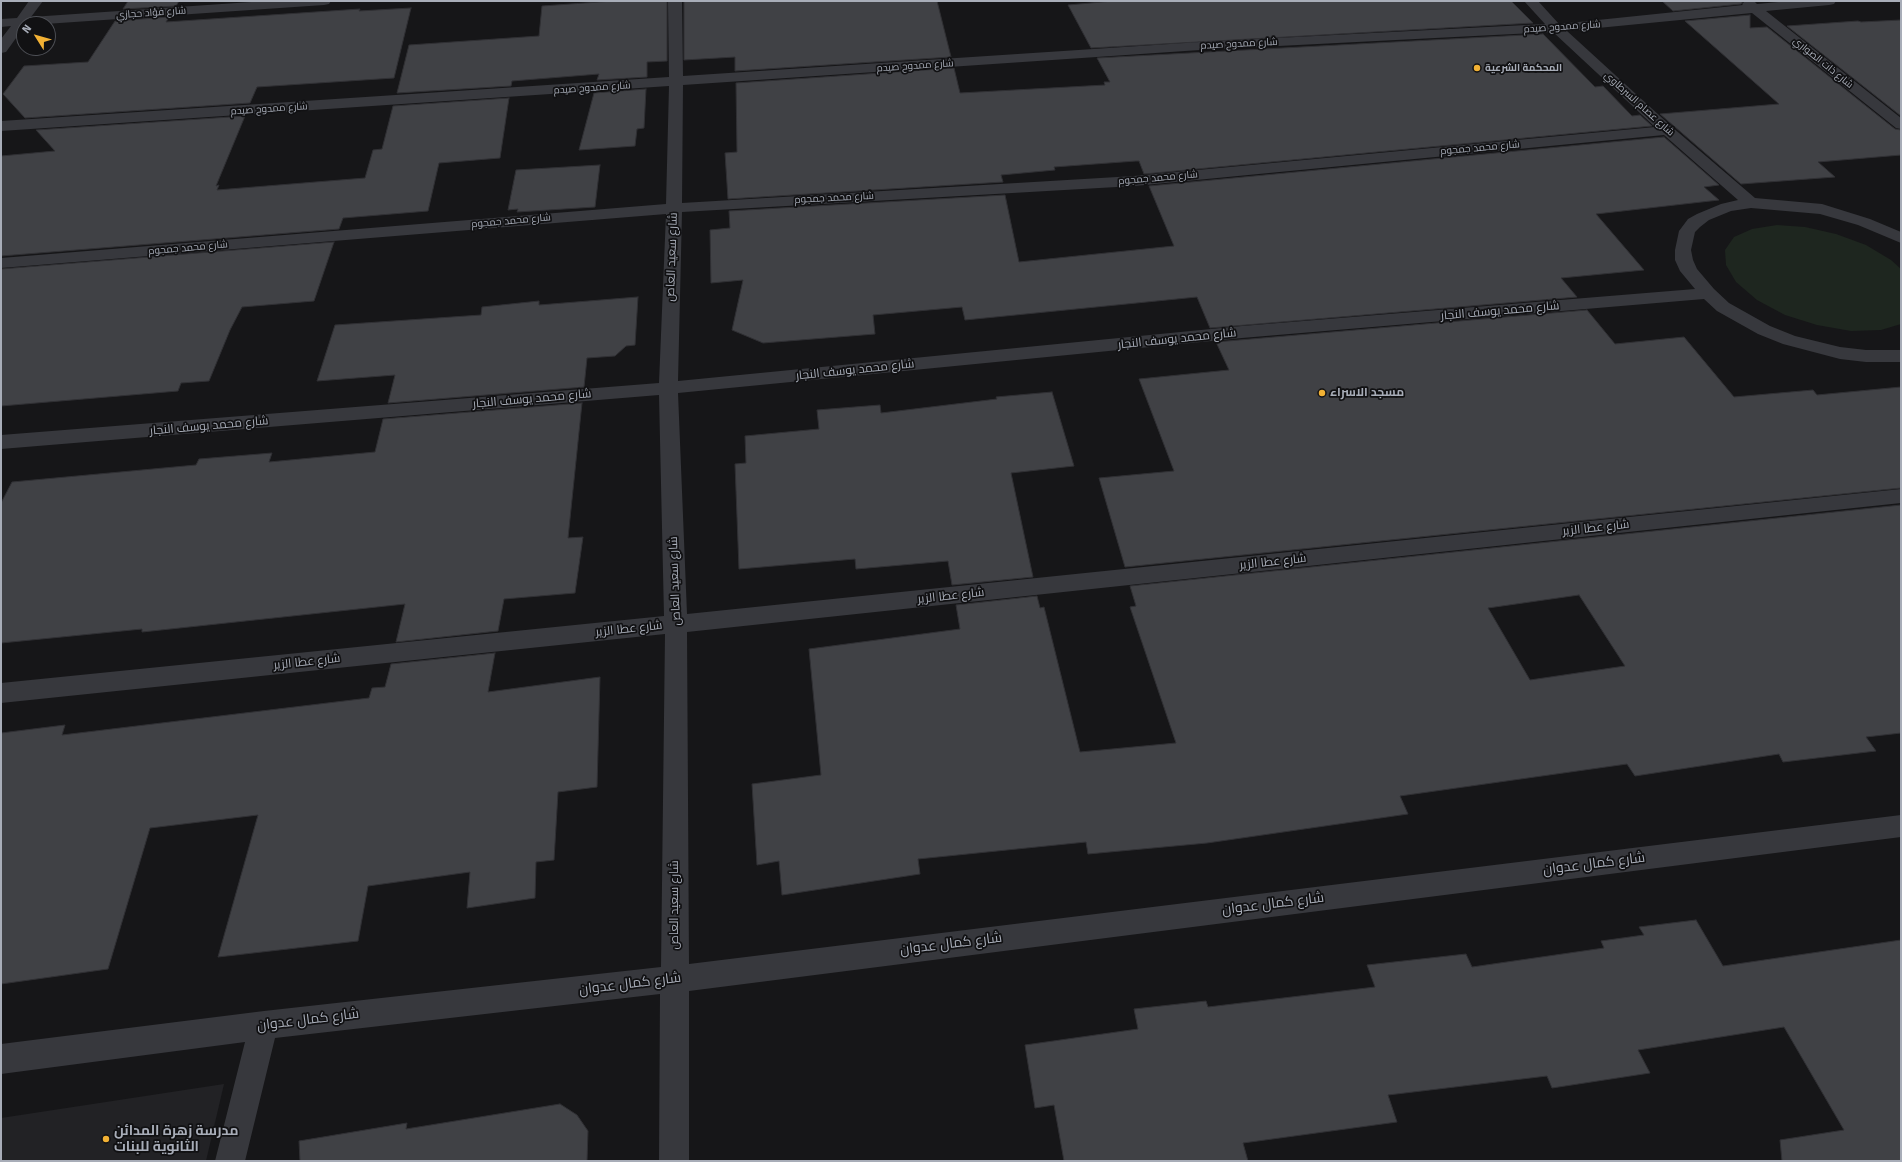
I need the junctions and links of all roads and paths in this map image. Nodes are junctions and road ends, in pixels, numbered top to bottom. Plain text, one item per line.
1 (36, 1) edge
2 (324, 1) edge
3 (675, 1) edge
4 (1531, 1) edge
5 (1829, 1) edge
6 (1750, 5) edge
7 (25, 16) edge
8 (56, 20) edge
9 (16, 22) edge
10 (1, 23) edge
11 (1556, 28) junction
12 (16, 29) edge
13 (1, 49) edge
14 (676, 82) junction
15 (1901, 125) edge
16 (1, 126) edge
17 (1667, 130) junction
18 (1751, 203) junction
19 (674, 208) junction
20 (1901, 238) edge
21 (1, 263) edge
22 (1708, 294) junction
23 (1901, 356) edge
24 (668, 388) junction
25 (1, 442) edge
26 (1901, 496) edge
27 (676, 624) junction
28 (1, 693) edge
29 (1901, 826) edge
30 (675, 979) junction
31 (264, 1025) junction
32 (1, 1059) edge
33 (230, 1161) edge
34 (674, 1161) edge

1 - 7 street
2 - 8 street, شارع فؤاد حجازي
3 - 14 street, شارع سعيد العاص
4 - 11 street, شارع عصام السرطاوي
5 - 6 street, شارع ممدوح صيدم
6 - 11 street, شارع ممدوح صيدم
6 - 15 street, شارع ذات الصواري
9 - 10 street, شارع فؤاد حجازي
11 - 14 street, شارع ممدوح صيدم
11 - 17 street, شارع عصام السرطاوي
12 - 13 street
14 - 16 street, شارع ممدوح صيدم
14 - 19 street, شارع سعيد العاص
17 - 18 street, شارع عصام السرطاوي
17 - 19 street, شارع محمد جمجوم
18 - 20 street
18 - 22 street
19 - 21 street, شارع محمد جمجوم
19 - 24 street, شارع سعيد العاص
22 - 23 street
22 - 24 street, شارع محمد يوسف النجار
24 - 25 street, شارع محمد يوسف النجار
24 - 27 street, شارع سعيد العاص
26 - 27 street, شارع عطا الزير
27 - 28 street, شارع عطا الزير
27 - 30 street, شارع سعيد العاص
29 - 30 street, شارع كمال عدوان
30 - 31 street, شارع كمال عدوان
30 - 34 street, شارع سعيد العاص
31 - 32 street, شارع كمال عدوان
31 - 33 street

